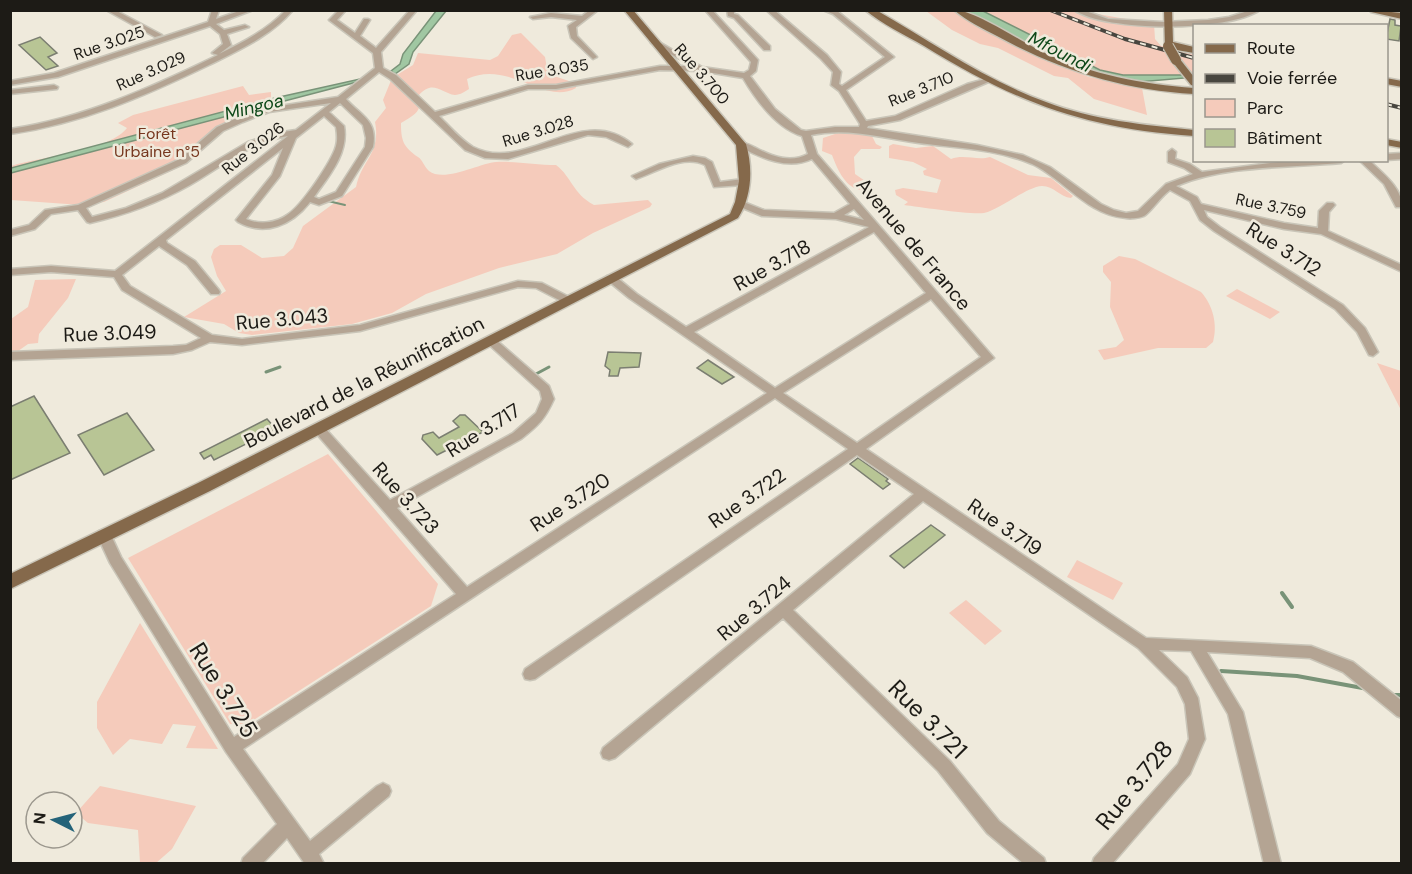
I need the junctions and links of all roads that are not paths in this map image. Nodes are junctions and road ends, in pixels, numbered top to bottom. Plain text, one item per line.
1 (109, 10) edge
2 (216, 10) edge
3 (250, 10) edge
4 (290, 10) edge
5 (343, 10) edge
6 (414, 10) edge
7 (595, 10) edge
8 (628, 10) edge
9 (708, 10) edge
10 (731, 10) edge
11 (769, 10) edge
12 (826, 10) edge
13 (869, 10) edge
14 (878, 10) edge
15 (958, 10) edge
16 (1077, 10) edge
17 (1168, 10) edge
18 (1257, 10) edge
19 (1374, 10) edge
20 (1401, 15) edge
21 (533, 17) dead end
22 (583, 18) junction
23 (366, 20) dead end
24 (211, 23) junction
25 (1169, 23) junction
26 (244, 27) dead end
27 (223, 33) junction
28 (158, 35) dead end
29 (356, 38) junction
30 (654, 41) junction
31 (1168, 45) junction
32 (767, 48) dead end
33 (1193, 50) edge
34 (377, 52) junction
35 (593, 57) dead end
36 (677, 68) junction
37 (379, 69) junction
38 (701, 69) junction
39 (1183, 69) junction
40 (55, 75) junction
41 (1193, 75) edge
42 (746, 76) junction
43 (170, 79) junction
44 (989, 80) junction
45 (1193, 82) edge
46 (10, 83) edge
47 (54, 87) dead end
48 (842, 88) junction
49 (10, 91) edge
50 (1193, 91) edge
51 (341, 99) junction
52 (324, 112) junction
53 (433, 115) junction
54 (863, 126) junction
55 (1193, 130) edge
56 (1193, 130) edge
57 (10, 132) edge
58 (295, 134) junction
59 (806, 134) junction
60 (628, 144) dead end
61 (741, 144) junction
62 (1172, 152) dead end
63 (813, 155) junction
64 (764, 156) junction
65 (788, 161) junction
66 (745, 162) junction
67 (1322, 162) edge
68 (1365, 162) edge
69 (827, 170) junction
70 (1200, 175) junction
71 (636, 176) dead end
72 (743, 182) junction
73 (1169, 186) junction
74 (308, 198) junction
75 (856, 204) junction
76 (1330, 205) dead end
77 (1399, 205) dead end
78 (1198, 206) junction
79 (80, 207) junction
80 (737, 210) junction
81 (836, 216) junction
82 (873, 226) junction
83 (10, 232) edge
84 (1323, 232) junction
85 (161, 238) junction
86 (1401, 269) edge
87 (10, 272) edge
88 (117, 274) junction
89 (611, 279) junction
90 (215, 292) dead end
91 (932, 294) junction
92 (569, 301) junction
93 (686, 332) junction
94 (209, 338) junction
95 (491, 341) junction
96 (1373, 352) dead end
97 (11, 358) edge
98 (988, 358) joint
99 (776, 393) junction
100 (319, 429) junction
101 (856, 449) junction
102 (923, 494) junction
103 (388, 507) junction
104 (104, 535) junction
105 (10, 582) edge
106 (465, 594) junction
107 (783, 609) junction
108 (1143, 644) junction
109 (1195, 645) junction
110 (530, 674) dead end
111 (1401, 711) edge
112 (232, 747) junction
113 (609, 753) dead end
114 (383, 791) dead end
115 (288, 825) junction
116 (312, 858) edge
117 (249, 864) edge
118 (1038, 864) edge
119 (1100, 864) edge
120 (1273, 864) edge

1 - 28 street
2 - 24 street
3 - 24 street, Rue 3.025
4 - 43 street, Rue 3.029
5 - 29 street
6 - 34 street
7 - 22 street
8 - 30 main road, Rue 3.700
9 - 42 street
10 - 32 street
11 - 48 street
12 - 48 street
13 - 44 main road
14 - 56 main road
15 - 50 main road
16 - 25 street
17 - 25 main road
18 - 25 street
19 - 20 main road
21 - 22 street
22 - 35 street
23 - 29 street
24 - 27 street
24 - 40 street, Rue 3.025
25 - 31 main road
26 - 27 street
27 - 43 street
29 - 34 street
30 - 36 main road, Rue 3.700
30 - 38 street
31 - 33 main road
31 - 39 main road, bridge
34 - 37 street
36 - 38 street, Rue 3.035
36 - 53 street, Rue 3.035
36 - 61 main road, Rue 3.700
37 - 51 street, Rue 3.026
37 - 53 street, Rue 3.028
38 - 42 street, Rue 3.035
39 - 41 main road
39 - 45 main road
40 - 46 street, Rue 3.025
40 - 49 street
42 - 59 street
43 - 57 street, Rue 3.029
44 - 54 street, Rue 3.710
44 - 55 main road
47 - 49 street
48 - 54 street
51 - 52 street, Rue 3.026
51 - 74 street
51 - 79 street
52 - 58 street, Rue 3.026
52 - 74 street
53 - 60 street, Rue 3.028
54 - 59 street
54 - 73 street
58 - 74 street
58 - 79 street
58 - 85 street, Rue 3.026
59 - 63 street
61 - 64 street
61 - 66 main road, Rue 3.700
62 - 70 street
63 - 65 street
63 - 69 street, Avenue de France
64 - 65 street
64 - 66 street
65 - 69 street
66 - 72 main road, Rue 3.700
67 - 70 street
68 - 77 street
69 - 75 street, Avenue de France
70 - 73 street
71 - 72 street
72 - 80 main road, Rue 3.700
73 - 78 street, Rue 3.712
75 - 81 street
75 - 82 street, Avenue de France
76 - 84 street
78 - 84 street, Rue 3.759
78 - 96 street, Rue 3.712
79 - 83 street
80 - 81 street
80 - 89 main road, Boulevard de la Réunification
81 - 82 street
82 - 91 street, Avenue de France
82 - 93 street, Rue 3.718
84 - 86 street, Rue 3.759
85 - 88 street, Rue 3.026
85 - 90 street
87 - 88 street
88 - 94 street, Rue 3.043
89 - 92 main road, Boulevard de la Réunification
89 - 93 street, Rue 3.719
91 - 98 street, Avenue de France
91 - 99 street, Rue 3.720
92 - 94 street, Rue 3.043
92 - 95 main road, Boulevard de la Réunification
93 - 99 street, Rue 3.719
94 - 97 street, Rue 3.049
95 - 100 main road, Boulevard de la Réunification
95 - 103 street, Rue 3.717
98 - 101 street, Rue 3.722
99 - 101 street, Rue 3.719
99 - 106 street, Rue 3.720
100 - 103 street, Rue 3.723
100 - 104 main road, Boulevard de la Réunification
101 - 102 street, Rue 3.719
101 - 110 street, Rue 3.722
102 - 107 street, Rue 3.724
102 - 108 street, Rue 3.719
103 - 106 street, Rue 3.723
104 - 105 main road, Boulevard de la Réunification
104 - 112 street, Rue 3.725
106 - 112 street, Rue 3.720
107 - 113 street, Rue 3.724
107 - 118 street, Rue 3.721
108 - 109 street
108 - 119 street, Rue 3.728
109 - 111 street
109 - 120 street
112 - 115 street, Rue 3.725
114 - 116 street
115 - 116 street, Rue 3.725
115 - 117 street

